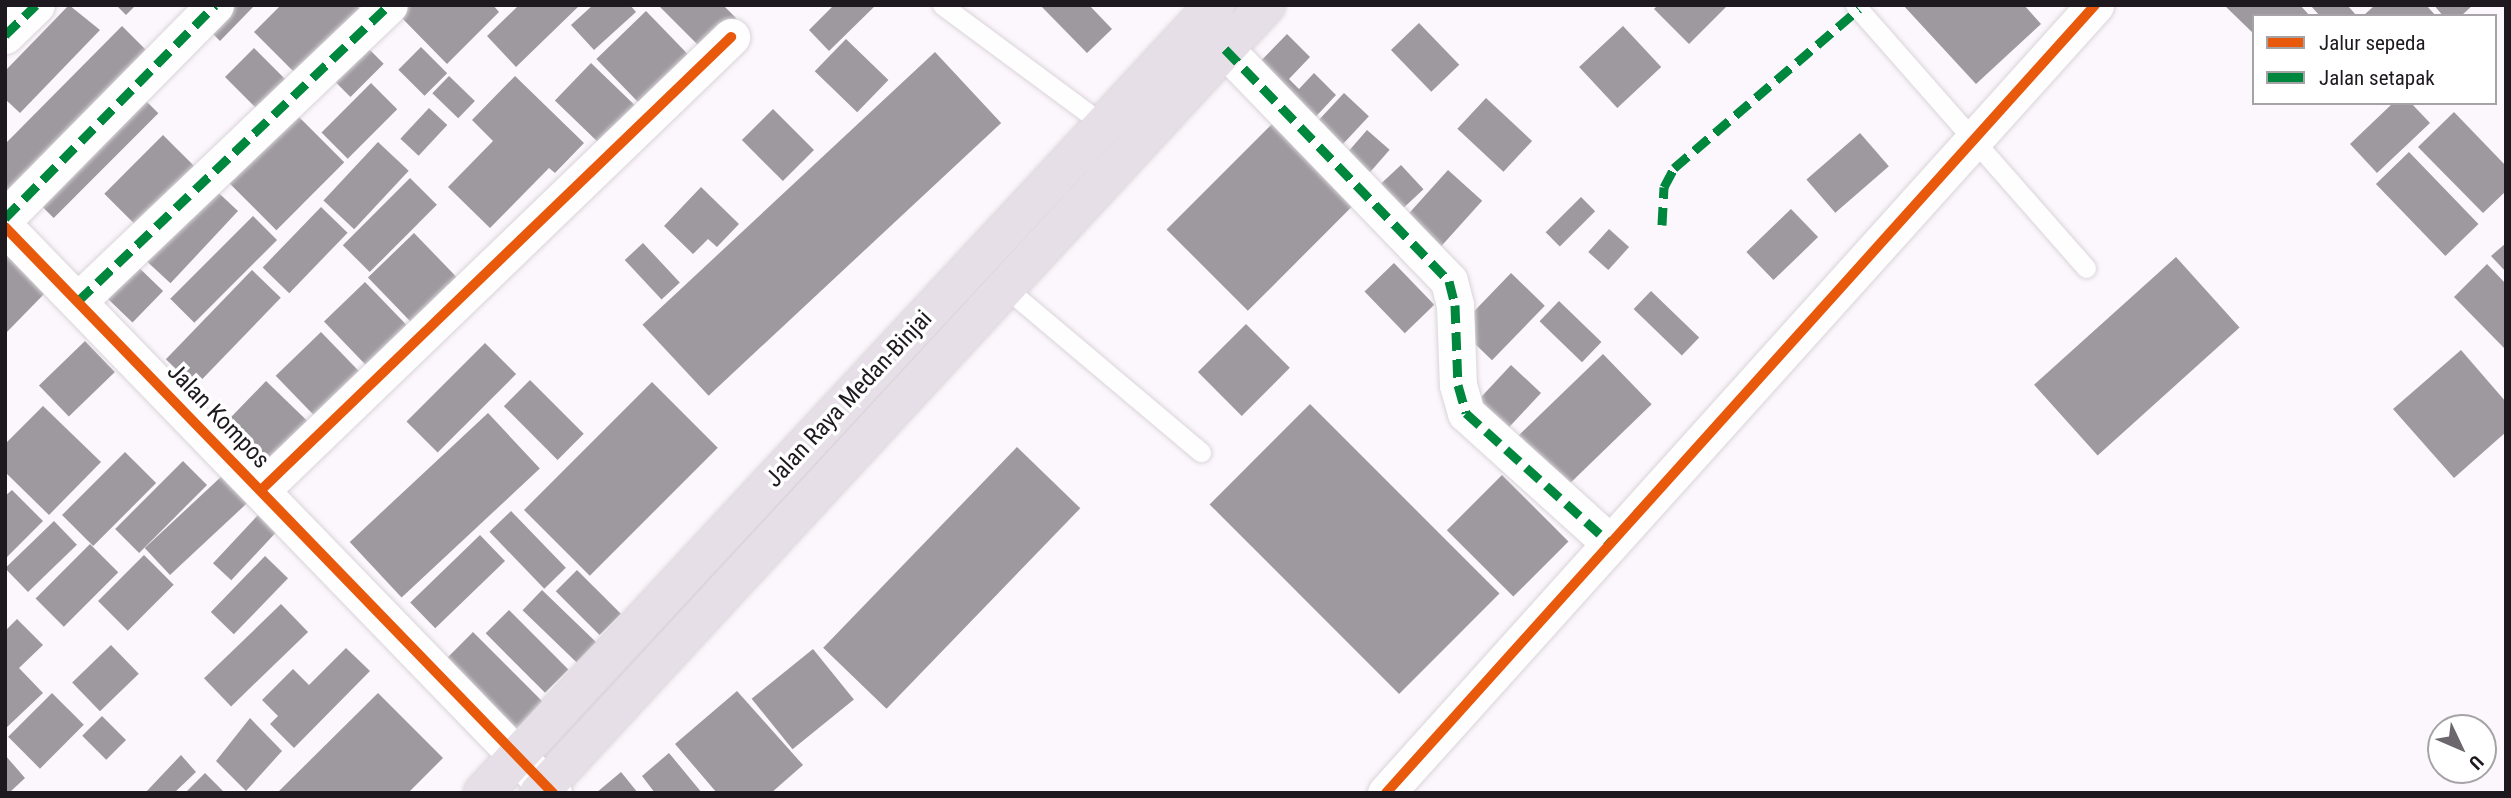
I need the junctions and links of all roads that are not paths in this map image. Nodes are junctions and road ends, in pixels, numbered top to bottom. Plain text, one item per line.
1 (36, 5) edge
2 (215, 5) edge
3 (389, 5) edge
4 (942, 5) edge
5 (1215, 5) edge
6 (1266, 5) edge
7 (1855, 5) edge
8 (2095, 5) edge
9 (5, 35) edge
10 (731, 37) dead end
11 (1225, 49) junction
12 (1169, 55) junction
13 (1196, 81) junction
14 (1104, 125) junction
15 (1973, 140) junction
16 (5, 218) edge
17 (5, 227) edge
18 (2086, 268) dead end
19 (1006, 288) junction
20 (78, 301) junction
21 (1201, 452) dead end
22 (261, 490) junction
23 (1609, 542) junction
24 (518, 756) junction
25 (546, 790) edge
26 (483, 793) edge
27 (1386, 793) edge

1 - 9 street
2 - 16 street
3 - 20 street
4 - 14 lane
5 - 12 highway, Jalan Raya Medan-Binjai
6 - 11 highway, Jalan Raya Medan-Binjai
7 - 15 lane
8 - 15 street
10 - 22 street
11 - 13 highway, Jalan Raya Medan-Binjai
11 - 23 street
12 - 13 highway
12 - 14 highway, Jalan Raya Medan-Binjai
13 - 19 highway, Jalan Raya Medan-Binjai
14 - 24 highway, Jalan Raya Medan-Binjai
15 - 18 lane
15 - 23 street
17 - 20 street, Jalan Kompos
19 - 21 lane
19 - 25 highway, Jalan Raya Medan-Binjai
20 - 22 street, Jalan Kompos
22 - 24 street, Jalan Kompos
23 - 27 street
24 - 25 street, Jalan Kompos
24 - 26 highway, Jalan Raya Medan-Binjai

